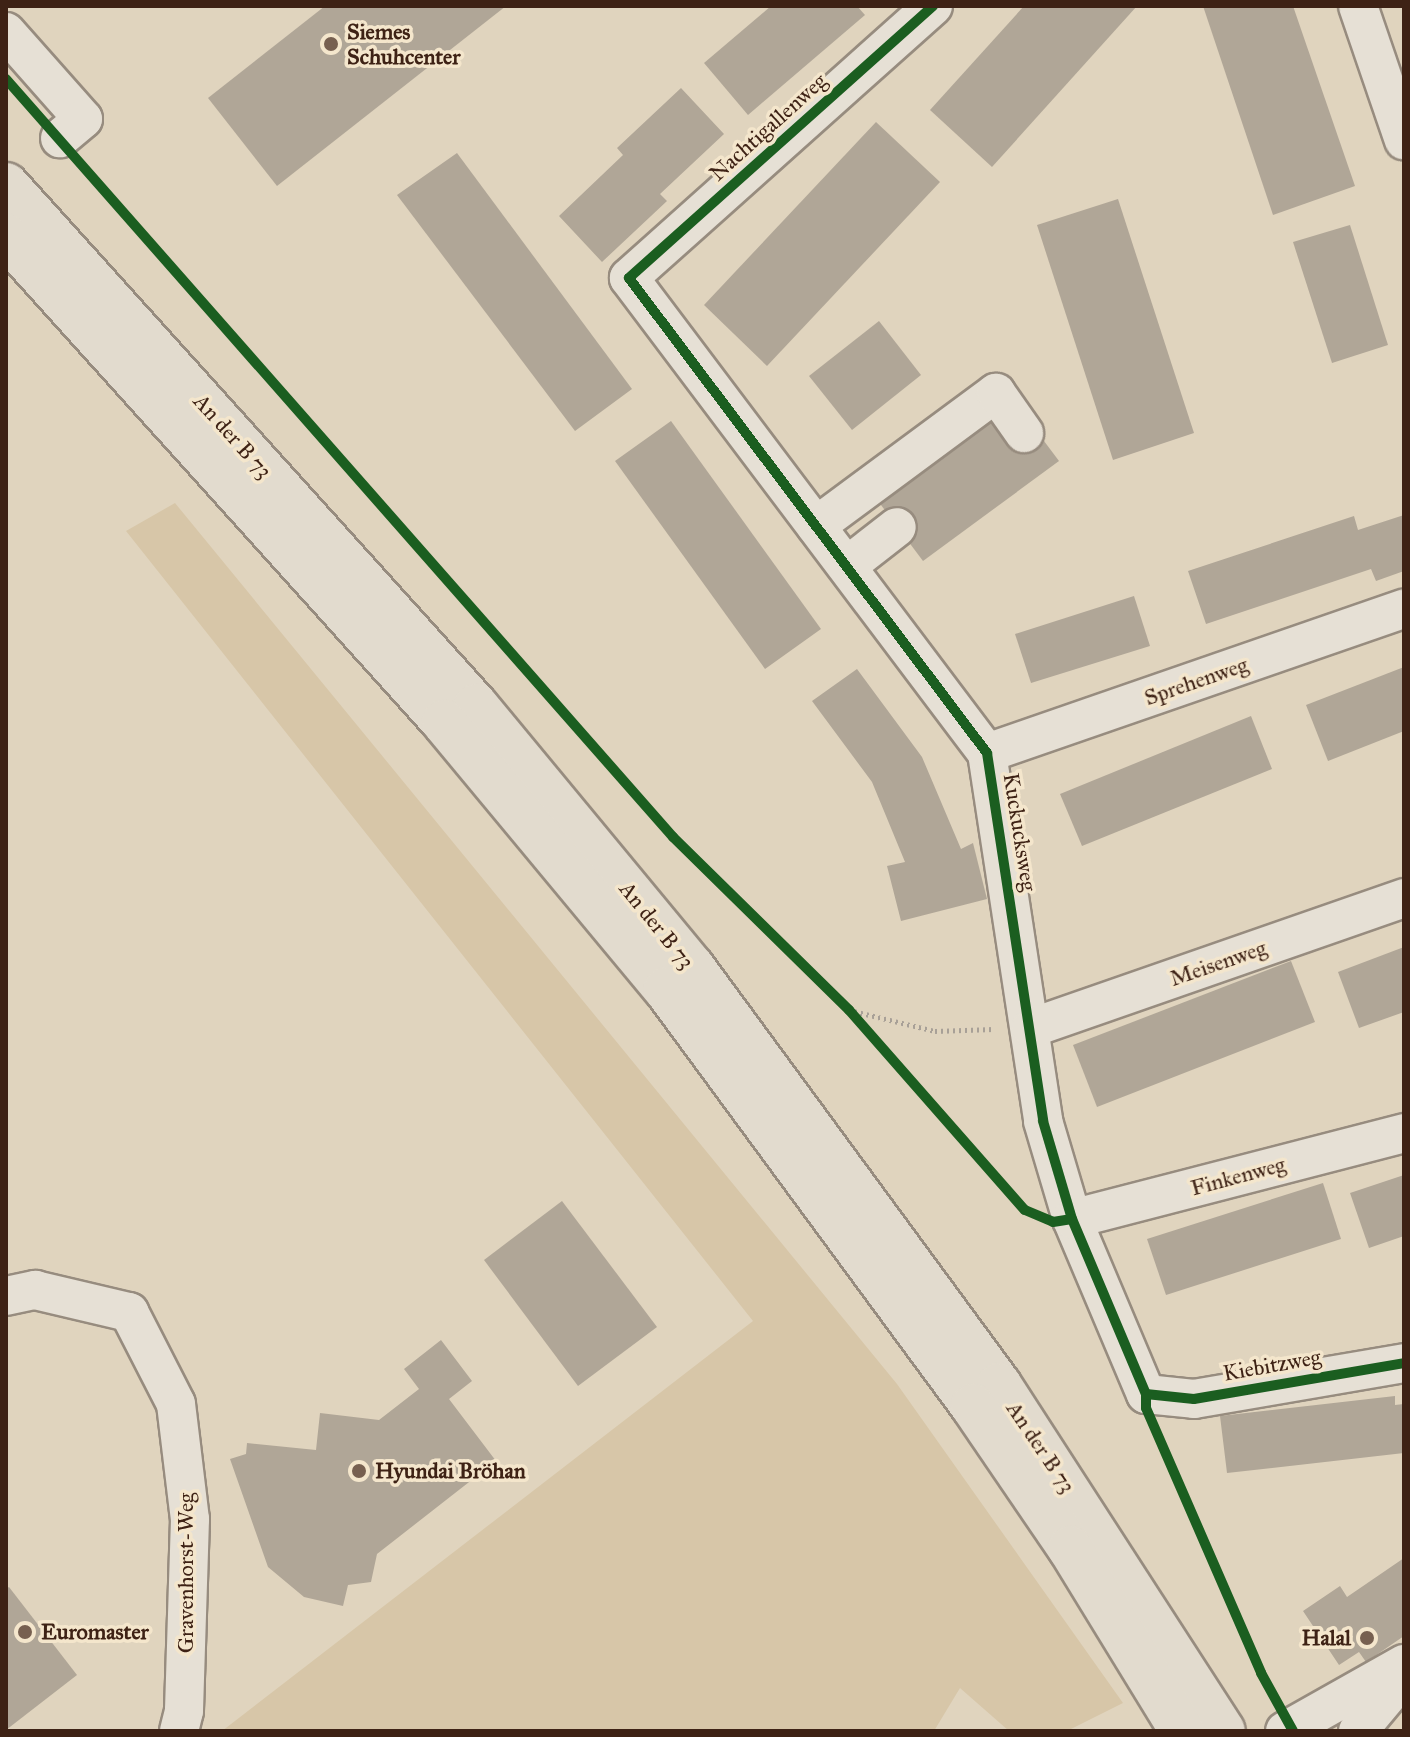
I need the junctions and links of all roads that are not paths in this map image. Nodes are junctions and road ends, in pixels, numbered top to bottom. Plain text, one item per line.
1 (933, 6) edge
2 (1358, 6) edge
3 (6, 32) edge
4 (1401, 115) edge
5 (60, 138) dead end
6 (6, 185) edge
7 (6, 236) edge
8 (629, 278) joint
9 (1024, 433) dead end
10 (816, 526) junction
11 (897, 527) dead end
12 (847, 566) junction
13 (1404, 609) edge
14 (987, 753) junction
15 (1404, 898) edge
16 (1031, 1028) junction
17 (1404, 1133) edge
18 (1072, 1219) junction
19 (6, 1296) edge
20 (1404, 1363) edge
21 (1146, 1394) joint
22 (1404, 1664) edge
23 (1404, 1676) edge
24 (179, 1731) edge
25 (1182, 1731) edge
26 (1223, 1731) edge
27 (1285, 1731) edge
28 (1358, 1731) edge

1 - 8 street, Nachtigallenweg
2 - 4 street
3 - 5 street
6 - 26 main road, An der B 73
7 - 25 main road, An der B 73
8 - 10 street, Kuckucksweg
9 - 10 street
10 - 12 street, Kuckucksweg
11 - 12 street
12 - 14 street, Kuckucksweg
13 - 14 street, Sprehenweg
14 - 16 street, Kuckucksweg
15 - 16 street, Meisenweg
16 - 18 street, Kuckucksweg
17 - 18 street, Finkenweg
18 - 21 street, Kuckucksweg
19 - 24 street, Gravenhorst-Weg
20 - 21 street, Kiebitzweg
22 - 27 street
23 - 28 street

